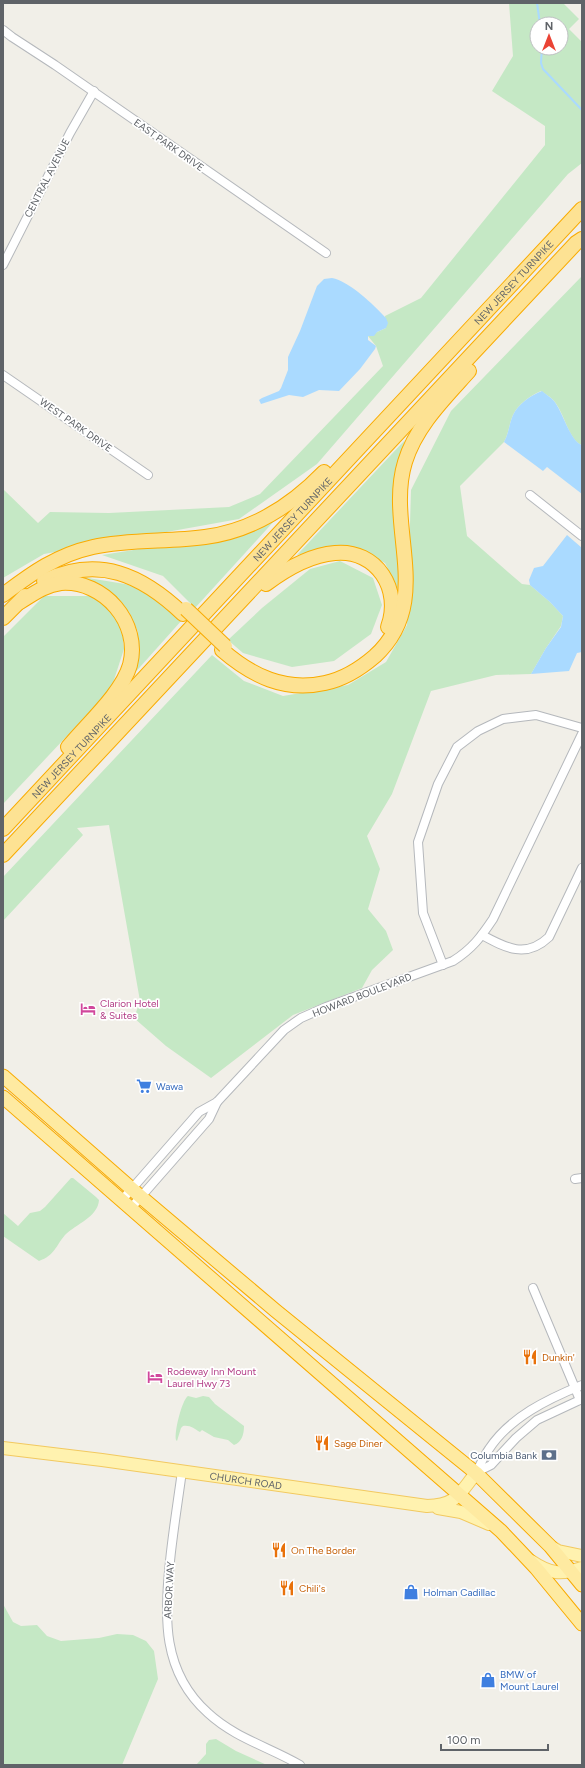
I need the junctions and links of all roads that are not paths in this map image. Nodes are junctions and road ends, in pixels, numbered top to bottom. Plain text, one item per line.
1 (3, 30) edge
2 (3, 33) edge
3 (12, 37) junction
4 (94, 91) junction
5 (582, 209) edge
6 (582, 239) edge
7 (582, 245) edge
8 (326, 254) dead end
9 (533, 261) junction
10 (3, 265) edge
11 (3, 375) edge
12 (148, 475) dead end
13 (530, 495) dead end
14 (582, 536) edge
15 (4, 594) edge
16 (20, 602) junction
17 (184, 611) junction
18 (3, 618) edge
19 (224, 648) junction
20 (170, 677) junction
21 (582, 728) edge
22 (582, 734) edge
23 (3, 829) edge
24 (3, 855) edge
25 (582, 868) edge
26 (482, 935) junction
27 (443, 965) junction
28 (3, 1076) edge
29 (3, 1097) edge
30 (216, 1102) junction
31 (136, 1193) junction
32 (126, 1204) junction
33 (534, 1288) dead end
34 (578, 1386) edge
35 (581, 1400) edge
36 (3, 1448) edge
37 (182, 1471) junction
38 (476, 1473) junction
39 (459, 1495) junction
40 (427, 1506) junction
41 (501, 1531) junction
42 (550, 1546) junction
43 (526, 1556) junction
44 (582, 1556) edge
45 (577, 1570) edge
46 (582, 1585) edge
47 (582, 1624) edge
48 (300, 1765) edge

1 - 3 street, EAST PARK DRIVE
2 - 3 street, EAST PARK DRIVE
3 - 4 street, EAST PARK DRIVE
4 - 8 street, EAST PARK DRIVE
4 - 10 street, CENTRAL AVENUE
5 - 9 highway, NEW JERSEY TURNPIKE
6 - 20 highway, NEW JERSEY TURNPIKE
7 - 19 highway
9 - 15 highway
9 - 23 highway, NEW JERSEY TURNPIKE
11 - 12 street, WEST PARK DRIVE
13 - 14 street
15 - 17 highway
16 - 17 highway
16 - 18 highway
16 - 23 highway
17 - 19 highway
19 - 20 highway
20 - 24 highway, NEW JERSEY TURNPIKE
21 - 27 street
22 - 26 street, HOWARD BOULEVARD
25 - 26 street
26 - 27 street, HOWARD BOULEVARD
27 - 30 street, HOWARD BOULEVARD
28 - 31 highway
29 - 32 highway
30 - 31 street, HOWARD BOULEVARD
30 - 31 street, HOWARD BOULEVARD
31 - 32 street, HOWARD BOULEVARD
31 - 32 street, HOWARD BOULEVARD
31 - 38 highway
32 - 39 highway
33 - 34 street
34 - 35 street
34 - 38 street
35 - 38 street
36 - 37 main road, CHURCH ROAD
37 - 40 main road, CHURCH ROAD
37 - 48 street, ARBOR WAY
38 - 39 main road, CHURCH ROAD
38 - 42 highway
39 - 40 main road, CHURCH ROAD
39 - 41 highway
40 - 41 main road
41 - 43 highway
42 - 44 main road
42 - 45 highway
43 - 45 main road
43 - 47 highway
45 - 46 highway

